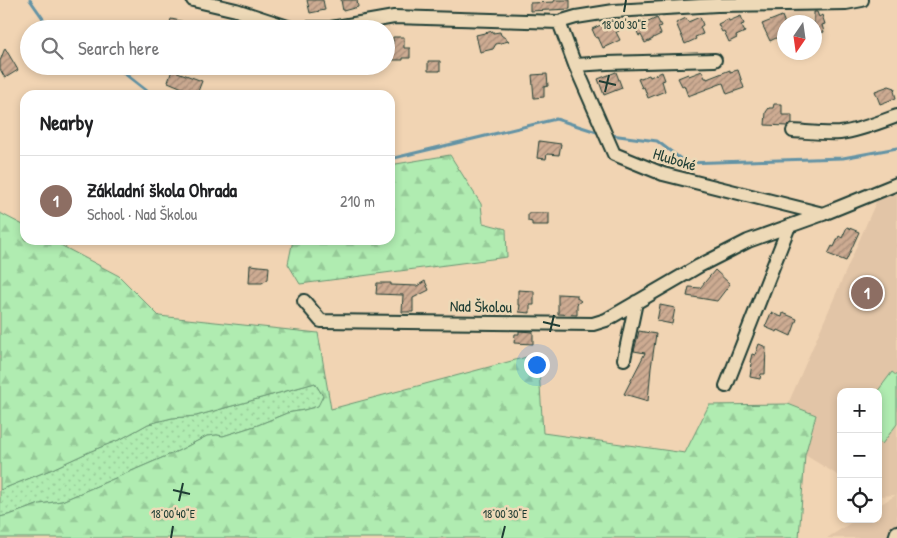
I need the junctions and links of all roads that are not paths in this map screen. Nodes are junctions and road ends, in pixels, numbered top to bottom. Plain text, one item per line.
1 (194, 0) edge
2 (862, 0) edge
3 (267, 20) edge
4 (377, 20) edge
5 (559, 22) junction
6 (715, 60) dead end
7 (575, 65) junction
8 (897, 116) edge
9 (793, 131) dead end
10 (897, 184) edge
11 (823, 214) junction
12 (789, 226) junction
13 (304, 301) dead end
14 (636, 302) junction
15 (624, 359) dead end
16 (726, 386) dead end
17 (897, 532) edge
18 (895, 538) edge

1 - 3 street
2 - 5 street
4 - 5 street
5 - 7 street, Hluboké
6 - 7 street
7 - 11 street, Hluboké
8 - 9 street
10 - 11 street, Nad Školou
11 - 12 street, Nad Školou
12 - 14 street, Nad Školou
12 - 16 street
13 - 14 street, Nad Školou
14 - 15 street
17 - 18 street

